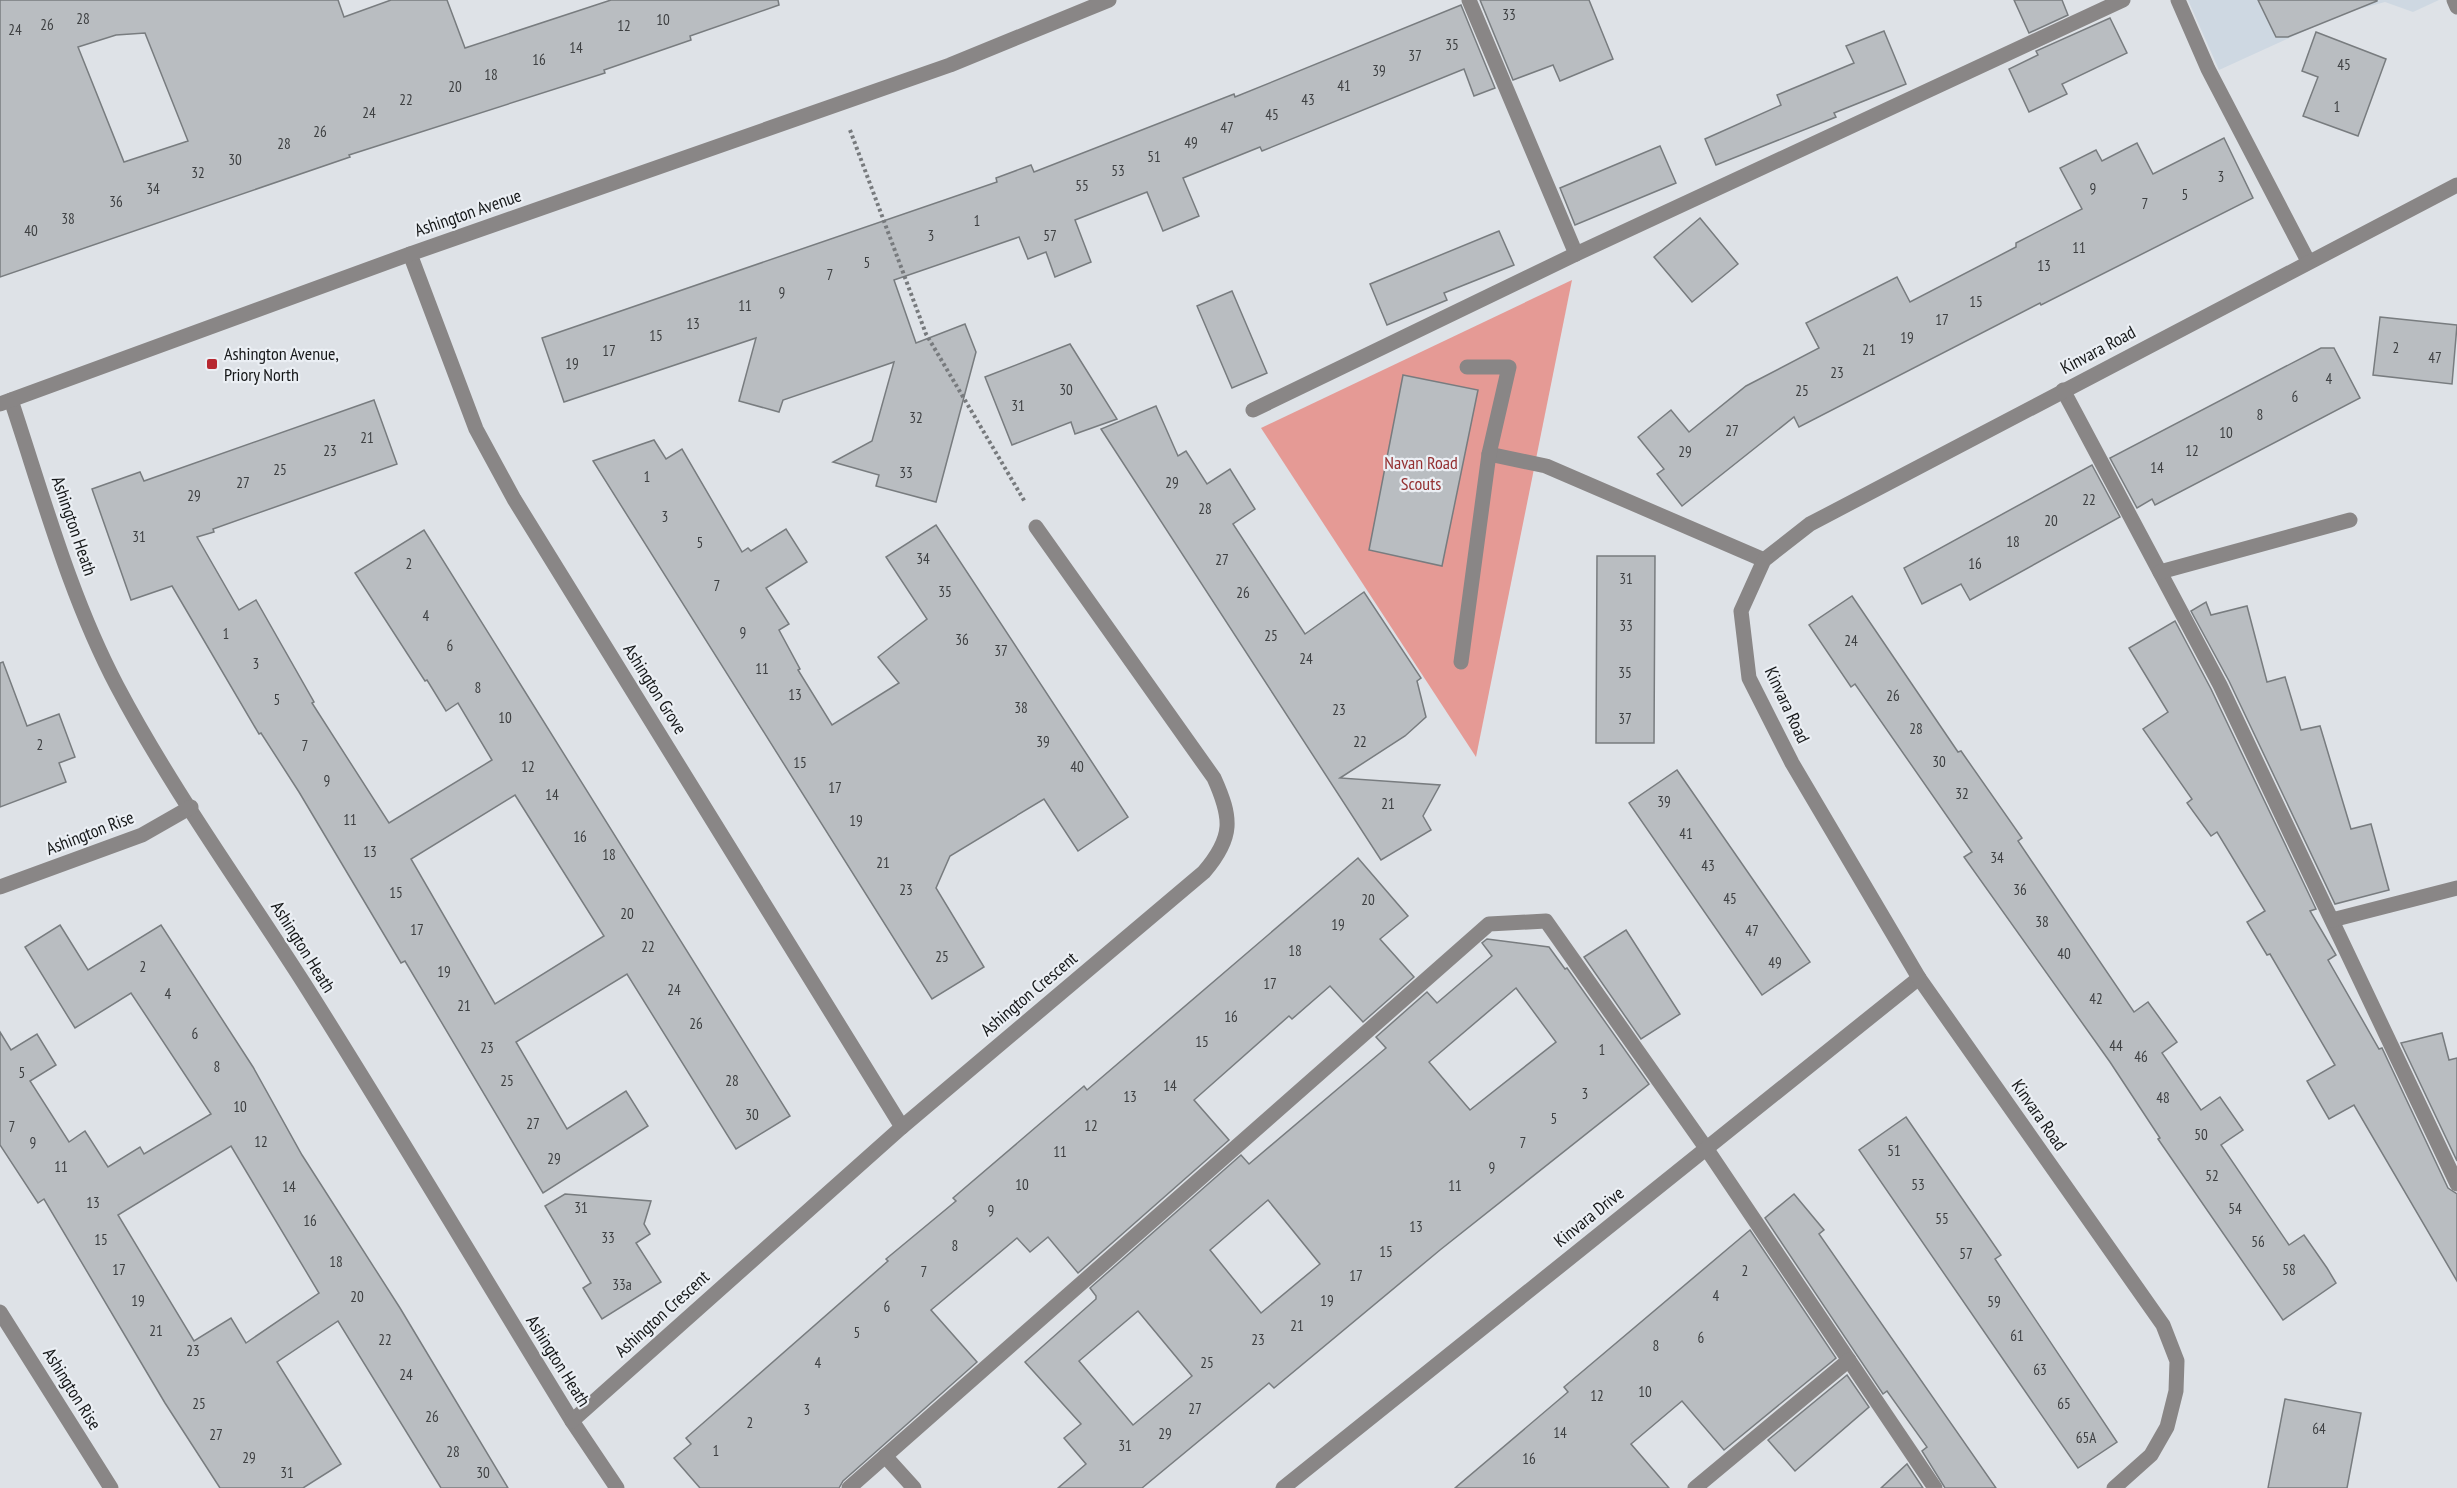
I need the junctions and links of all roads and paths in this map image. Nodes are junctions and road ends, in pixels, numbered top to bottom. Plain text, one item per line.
1 (1109, 0) edge
2 (1469, 0) edge
3 (2122, 0) edge
4 (2178, 0) edge
5 (2454, 0) edge
6 (2457, 7) edge
7 (840, 104) junction
8 (2457, 185) edge
9 (410, 254) junction
10 (1576, 254) junction
11 (2308, 261) junction
12 (1467, 367) dead end
13 (2063, 390) junction
14 (5, 402) edge
15 (1253, 410) dead end
16 (1489, 454) junction
17 (2350, 520) dead end
18 (1036, 527) joint
19 (1764, 560) junction
20 (2160, 572) junction
21 (1461, 662) dead end
22 (191, 807) junction
23 (0, 887) edge
24 (2457, 888) edge
25 (2332, 920) junction
26 (1919, 978) junction
27 (902, 1127) junction
28 (1706, 1148) junction
29 (2457, 1185) edge
30 (0, 1312) edge
31 (1849, 1360) junction
32 (572, 1421) junction
33 (885, 1456) junction
34 (111, 1488) edge
35 (617, 1488) edge
36 (849, 1488) edge
37 (914, 1488) edge
38 (1283, 1488) edge
39 (1695, 1488) edge
40 (1935, 1488) edge
41 (2114, 1488) edge

1 - 7 street, Ashington Avenue
2 - 10 street
3 - 10 street
4 - 11 street
5 - 6 street
7 - 9 street, Ashington Avenue
7 - 18 path
8 - 11 street, Kinvara Road
9 - 14 street, Ashington Avenue
9 - 27 street, Ashington Grove
10 - 15 street
11 - 13 street, Kinvara Road
12 - 16 street
13 - 19 street, Kinvara Road
13 - 20 street
14 - 22 street, Ashington Heath
16 - 19 street
16 - 21 street
17 - 20 street
18 - 27 street, Ashington Crescent
19 - 26 street, Kinvara Road
20 - 25 street
22 - 23 street, Ashington Rise
22 - 32 street, Ashington Heath
24 - 25 street
25 - 29 street
26 - 28 street, Kinvara Drive
26 - 41 street, Kinvara Road
27 - 32 street, Ashington Crescent
28 - 31 street
28 - 33 street
28 - 38 street, Kinvara Drive
30 - 34 street, Ashington Rise
31 - 39 street
31 - 40 street
32 - 35 street, Ashington Heath
33 - 36 street
33 - 37 street

